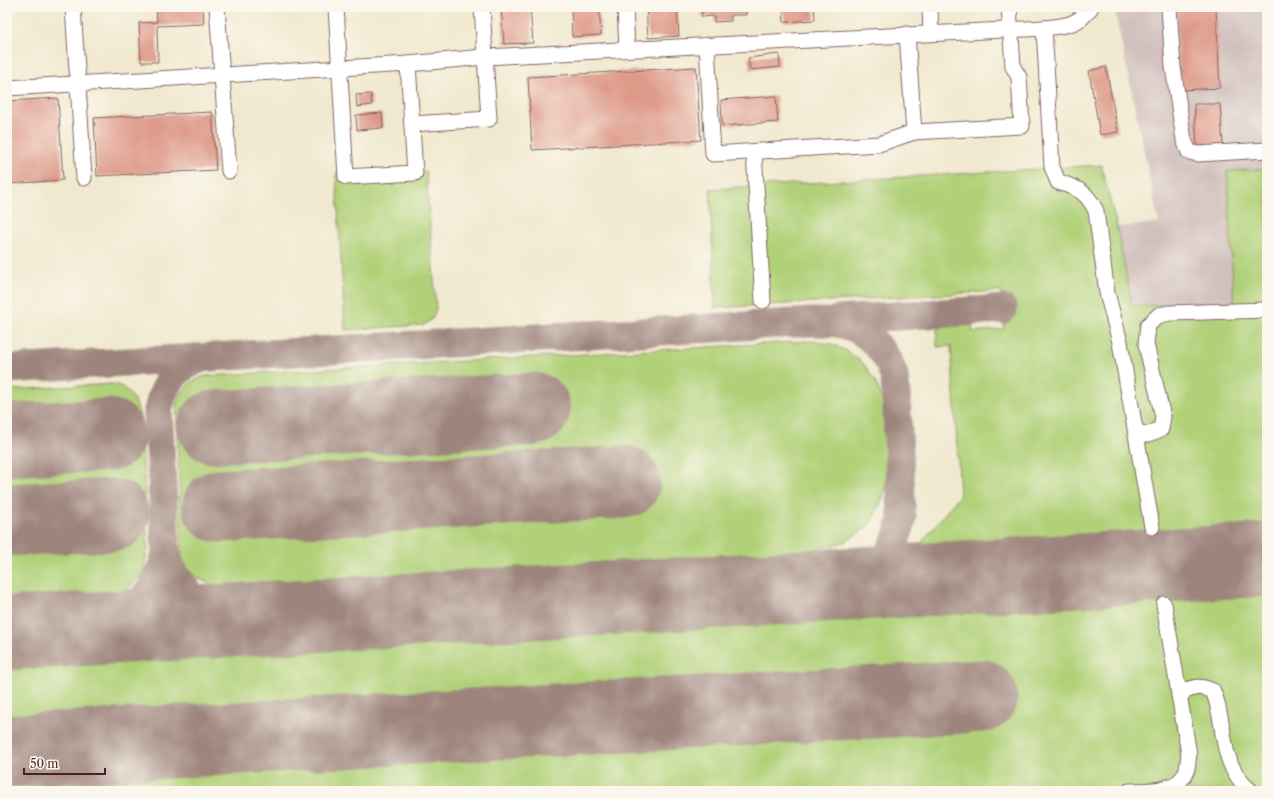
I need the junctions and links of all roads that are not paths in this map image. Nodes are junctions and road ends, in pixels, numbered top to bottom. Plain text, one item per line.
1 (73, 7) edge
2 (217, 7) edge
3 (336, 7) edge
4 (482, 7) edge
5 (625, 7) edge
6 (930, 7) edge
7 (1009, 7) edge
8 (1091, 7) edge
9 (1169, 7) edge
10 (1044, 28) junction
11 (1010, 29) junction
12 (931, 33) junction
13 (908, 34) junction
14 (707, 44) junction
15 (627, 49) junction
16 (484, 57) junction
17 (408, 64) junction
18 (340, 68) junction
19 (222, 75) junction
20 (77, 84) junction
21 (7, 88) edge
22 (412, 124) junction
23 (914, 132) junction
24 (1267, 150) edge
25 (754, 152) junction
26 (229, 170) dead end
27 (84, 178) dead end
28 (763, 301) dead end
29 (1267, 310) edge
30 (1136, 431) junction
31 (1152, 527) dead end
32 (1164, 604) dead end
33 (1179, 696) junction
34 (1129, 791) edge
35 (1250, 791) edge

1 - 20 lane
2 - 19 lane
3 - 18 lane
4 - 16 lane
5 - 15 lane
6 - 12 lane
7 - 11 lane
8 - 10 lane
9 - 24 lane
10 - 11 lane
10 - 30 lane
11 - 12 lane
11 - 23 lane
12 - 13 lane
13 - 14 lane
13 - 23 lane
14 - 15 lane
14 - 25 lane
15 - 16 lane
16 - 17 lane
16 - 22 lane
17 - 18 lane
17 - 22 lane
18 - 19 lane
18 - 22 lane
19 - 20 lane
19 - 26 lane
20 - 21 lane
20 - 27 lane
23 - 25 lane
25 - 28 lane
29 - 30 lane
30 - 31 lane
32 - 33 lane
33 - 34 lane
33 - 35 lane

